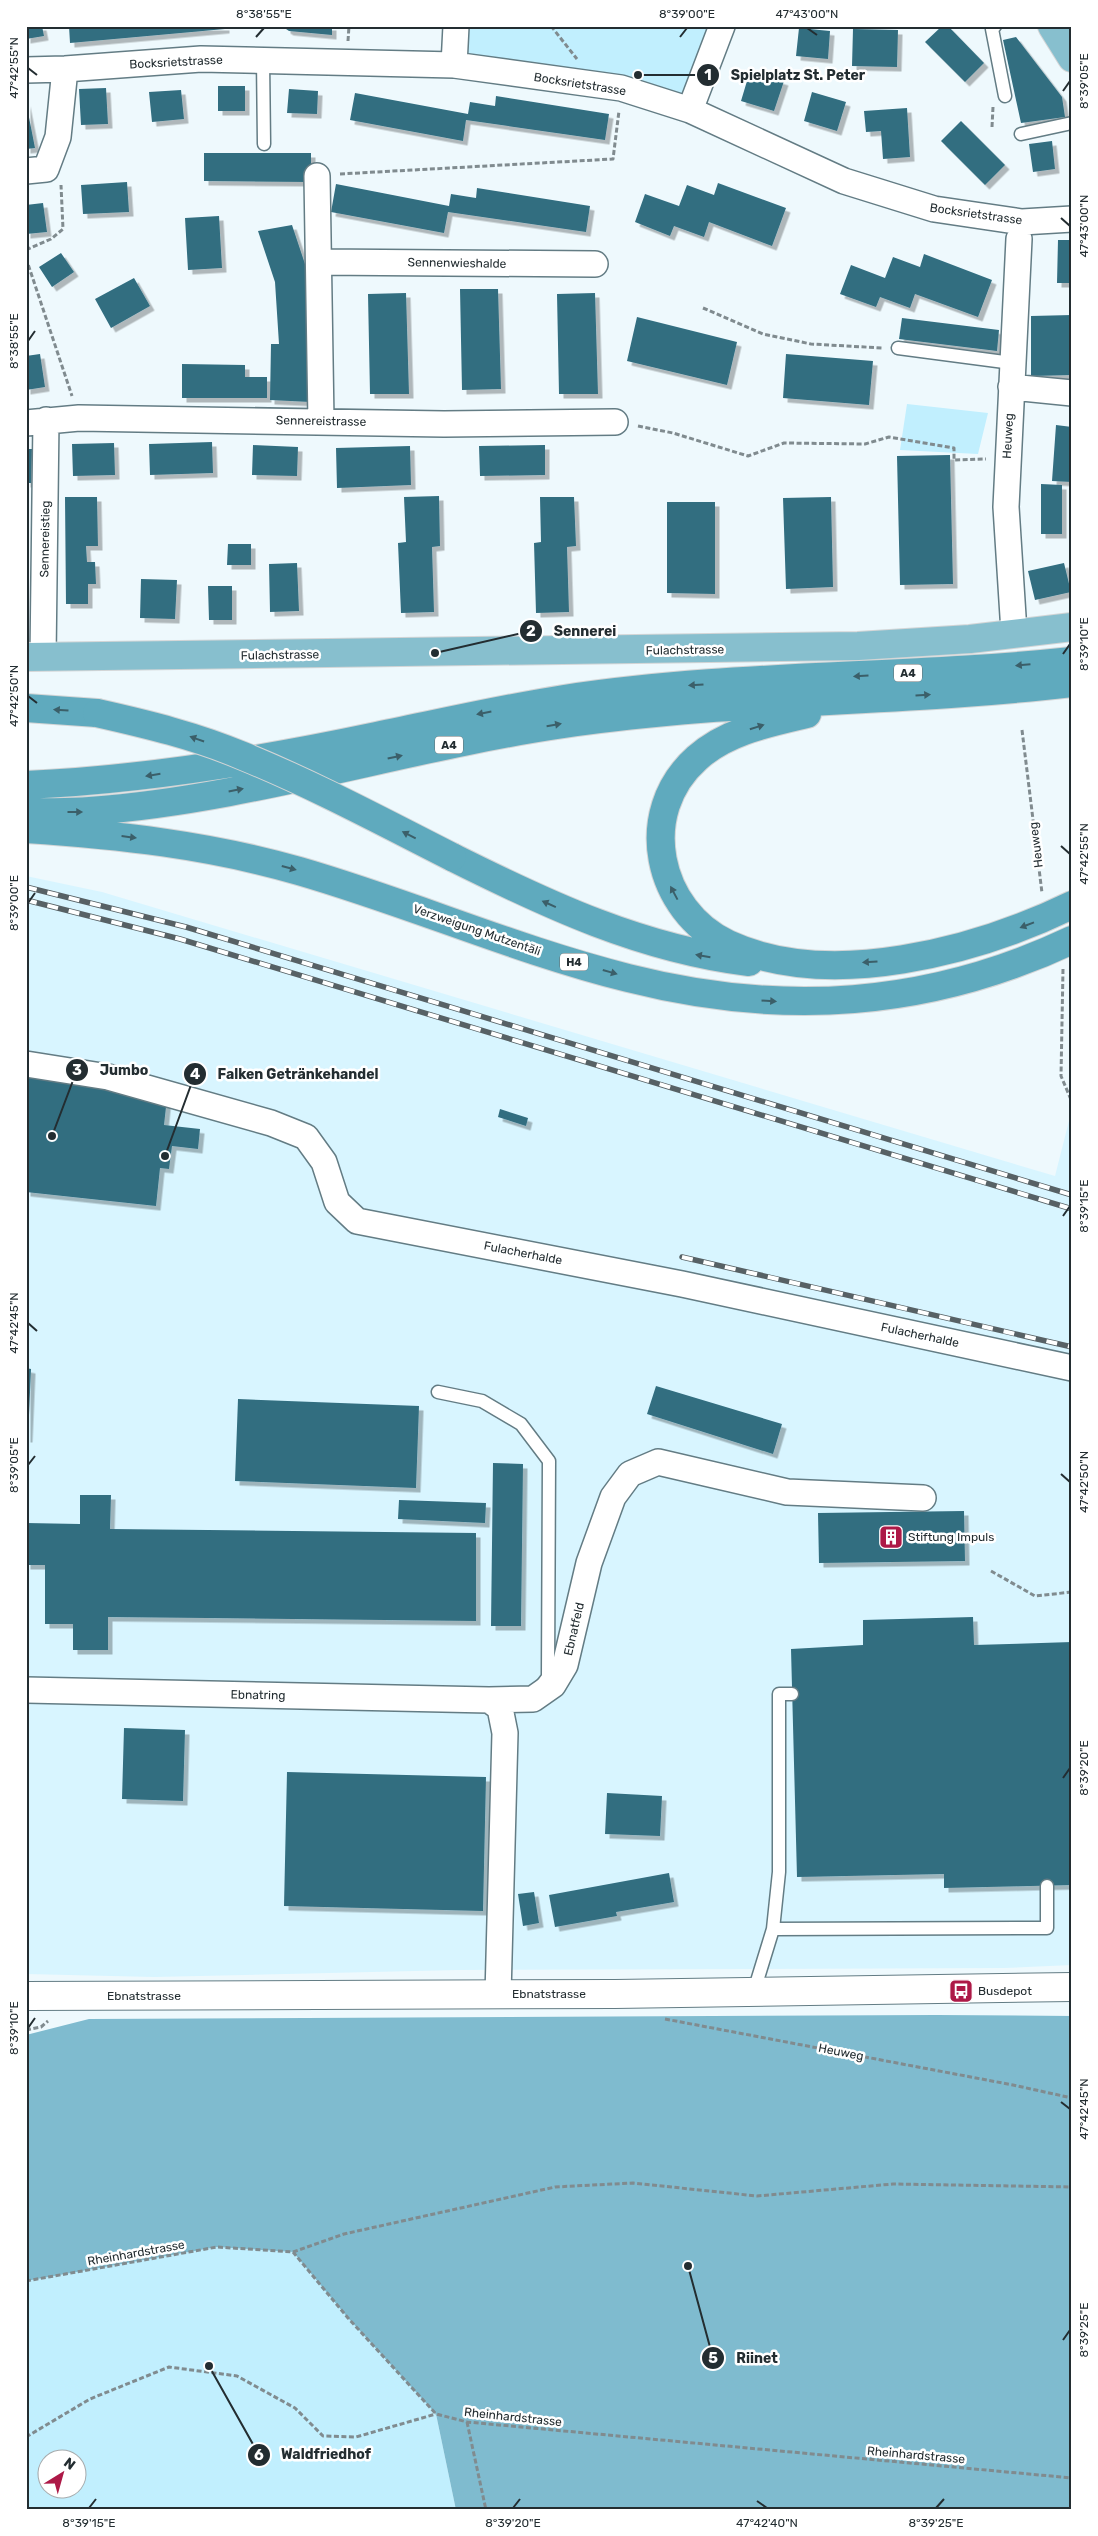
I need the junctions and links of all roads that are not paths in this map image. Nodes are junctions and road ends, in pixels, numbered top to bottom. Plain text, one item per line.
1 (456, 26) edge
2 (722, 26) edge
3 (995, 26) edge
4 (264, 60) junction
5 (454, 65) junction
6 (65, 69) junction
7 (26, 70) edge
8 (1005, 96) dead end
9 (690, 110) junction
10 (1072, 123) edge
11 (1021, 134) dead end
12 (264, 144) dead end
13 (26, 171) edge
14 (317, 176) road end
15 (1072, 219) edge
16 (1019, 239) dead end
17 (320, 262) junction
18 (595, 264) dead end
19 (898, 348) road end
20 (1011, 375) junction
21 (1072, 393) edge
22 (321, 421) junction
23 (36, 422) edge
24 (615, 422) road end
25 (1072, 627) edge
26 (1014, 632) junction
27 (35, 657) edge
28 (1072, 660) edge
29 (1072, 683) edge
30 (875, 698) junction
31 (26, 708) edge
32 (26, 785) edge
33 (26, 812) edge
34 (26, 829) edge
35 (1072, 905) edge
36 (1072, 940) edge
37 (803, 964) junction
38 (26, 1064) edge
39 (1072, 1368) edge
40 (438, 1392) dead end
41 (923, 1498) dead end
42 (26, 1690) edge
43 (792, 1694) dead end
44 (532, 1699) junction
45 (489, 1700) junction
46 (1047, 1886) dead end
47 (773, 1929) junction
48 (1072, 1987) edge
49 (754, 1991) junction
50 (498, 1994) junction
51 (26, 1996) edge

1 - 5 street
2 - 9 street
3 - 8 lane
4 - 5 street, Bocksrietstrasse
4 - 6 street, Bocksrietstrasse
4 - 12 lane
5 - 9 street, Bocksrietstrasse
6 - 7 street, Bocksrietstrasse
6 - 13 street
9 - 15 street, Bocksrietstrasse
10 - 11 lane
14 - 17 street
16 - 20 street, Heuweg
17 - 18 street, Sennenwieshalde
17 - 22 street
19 - 20 lane
20 - 21 street
20 - 26 street, Heuweg
22 - 23 street, Sennereistrasse
22 - 24 street, Sennereistrasse
23 - 27 street, Sennereistieg
25 - 26 main road, Fulachstrasse
26 - 27 main road, Fulachstrasse
28 -> 32 highway, A4
30 -> 29 highway, A4
33 -> 30 highway, A4
37 -> 30 highway
37 -> 31 highway, bridge
34 -> 36 highway, Verzweigung Mutzentäli / H4
35 -> 37 highway
38 - 39 street, Fulacherhalde
40 - 44 lane, Ebnatfeld
41 - 44 street, Ebnatfeld
42 - 45 street, Ebnatring
43 - 47 lane
44 - 45 street, Ebnatring
45 - 50 street
46 - 47 lane
47 - 49 lane
48 - 49 street, Ebnatstrasse
49 - 50 street, Ebnatstrasse
50 - 51 street, Ebnatstrasse

